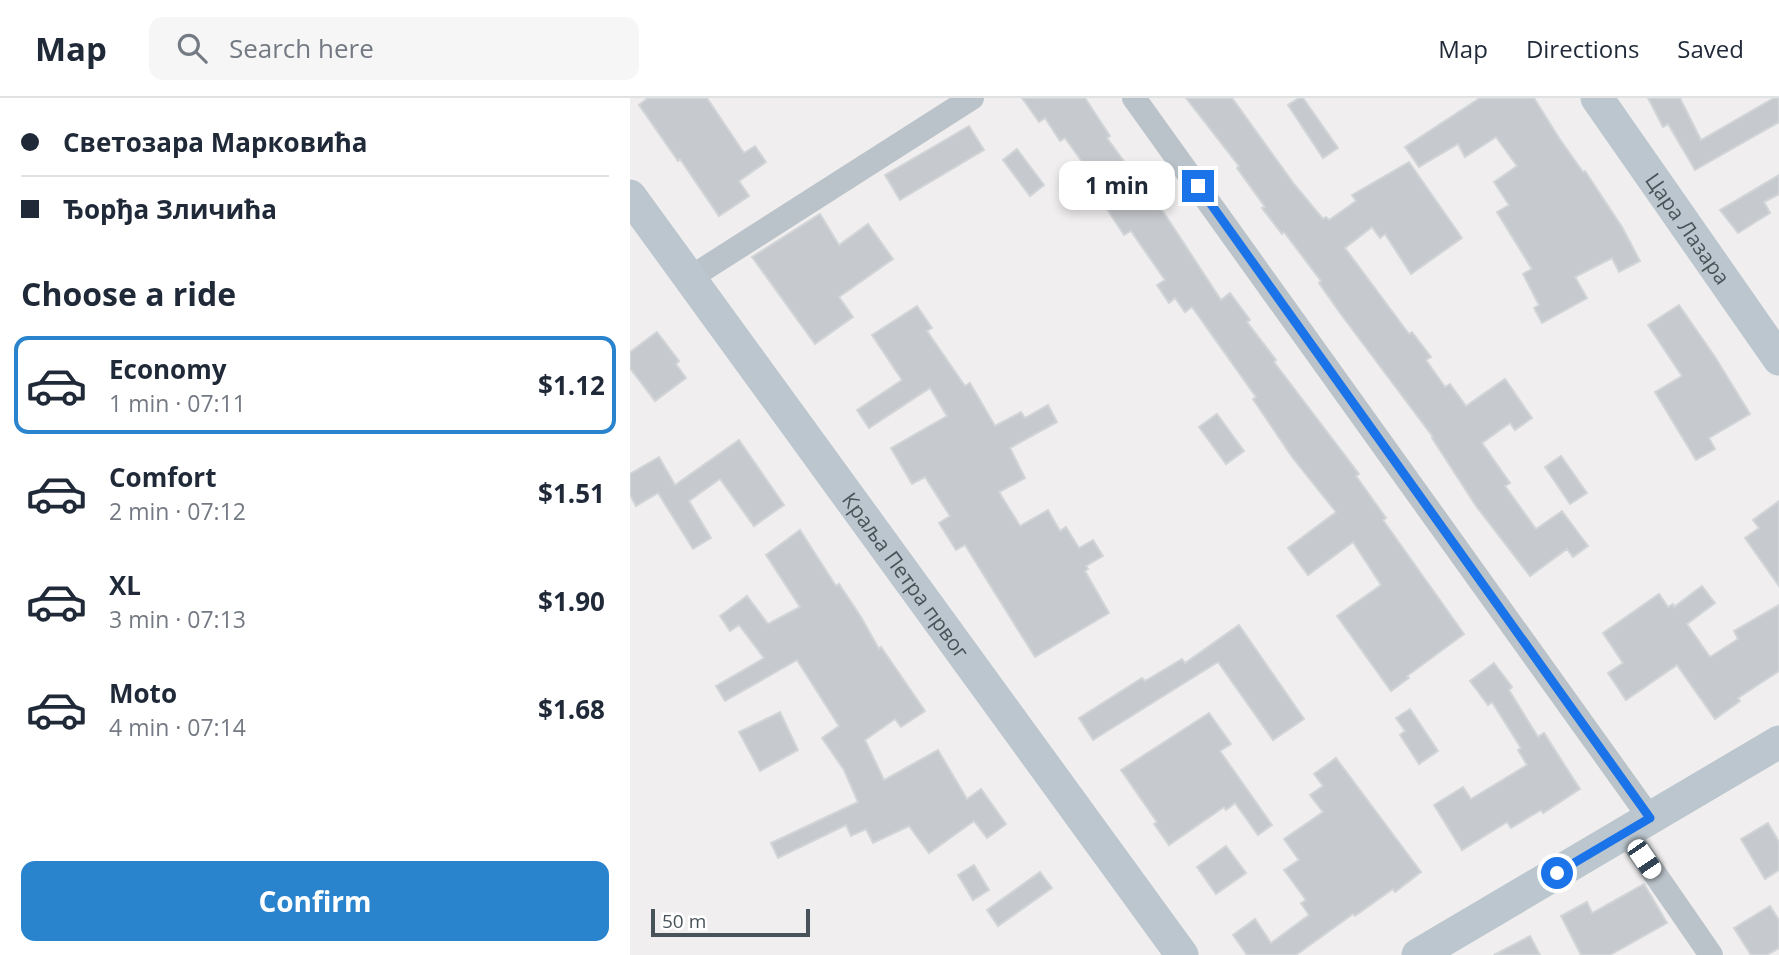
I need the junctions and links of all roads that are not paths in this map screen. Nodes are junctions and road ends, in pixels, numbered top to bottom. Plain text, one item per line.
1 (972, 98) edge
2 (1134, 98) edge
3 (1597, 98) edge
4 (630, 196) edge
5 (690, 278) junction
6 (1779, 359) edge
7 (1779, 742) edge
8 (1638, 825) junction
9 (1182, 955) edge
10 (1418, 955) edge
11 (1711, 955) edge

1 - 5 street
2 - 8 street
3 - 6 main road, Цара Лазара
4 - 5 main road, Краља Петра првог
5 - 9 main road, Краља Петра првог
7 - 8 main road
8 - 10 main road
8 - 11 street

